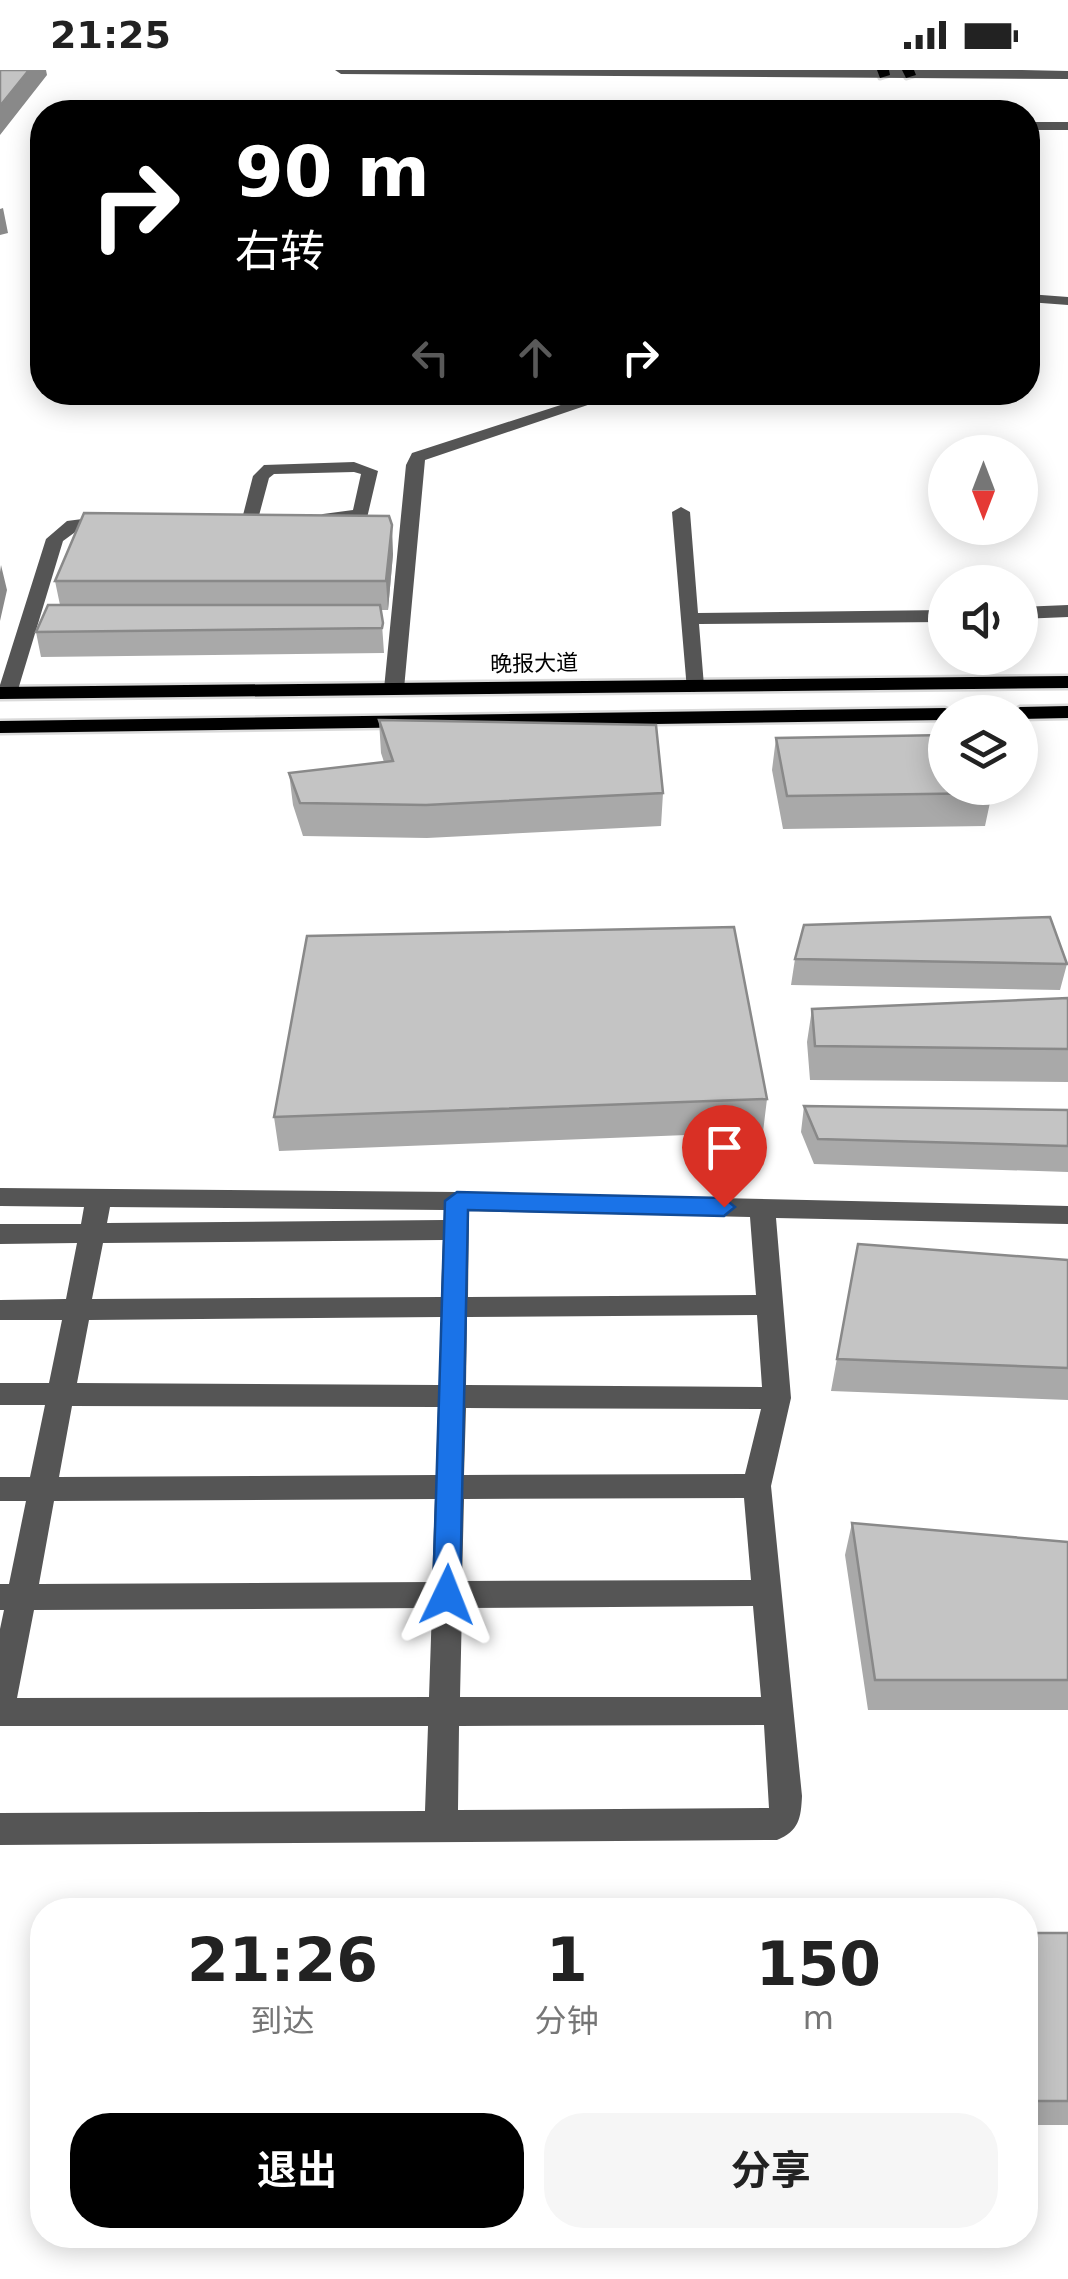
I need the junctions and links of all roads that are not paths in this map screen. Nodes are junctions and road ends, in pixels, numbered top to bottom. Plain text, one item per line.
1 (342, 70) edge
2 (909, 72) edge
3 (883, 73) edge
4 (1068, 74) edge
5 (1040, 126) edge
6 (1068, 126) edge
7 (1040, 299) edge
8 (1068, 301) edge
9 (578, 405) edge
10 (681, 512) dead end
11 (251, 519) edge
12 (308, 519) edge
13 (136, 520) edge
14 (1068, 611) edge
15 (1038, 612) edge
16 (928, 616) edge
17 (689, 619) junction
18 (1068, 682) edge
19 (694, 686) junction
20 (394, 689) junction
21 (3, 693) edge
22 (1068, 712) edge
23 (1038, 713) edge
24 (928, 714) edge
25 (0, 727) edge
26 (0, 1197) edge
27 (99, 1197) junction
28 (762, 1208) junction
29 (1068, 1215) edge
30 (457, 1216) junction
31 (92, 1232) junction
32 (0, 1234) edge
33 (770, 1305) junction
34 (77, 1308) junction
35 (455, 1308) junction
36 (0, 1310) edge
37 (0, 1394) edge
38 (61, 1394) junction
39 (452, 1397) junction
40 (777, 1398) junction
41 (450, 1484) junction
42 (757, 1486) junction
43 (0, 1489) edge
44 (42, 1489) junction
45 (767, 1593) junction
46 (447, 1595) junction
47 (11, 1597) edge
48 (0, 1709) edge
49 (778, 1710) junction
50 (444, 1712) junction
51 (0, 1829) edge
52 (441, 1829) junction

1 - 3 street
2 - 3 street
2 - 4 street
5 - 6 street
7 - 8 street
9 - 20 street
10 - 17 street
11 - 12 street
13 - 21 street
14 - 15 street
16 - 17 street
17 - 19 street
18 - 19 main road, 晚报大道
19 - 20 main road, 晚报大道
20 - 21 main road, 晚报大道
22 - 23 main road
24 - 25 main road
26 - 27 street
27 - 30 street
27 - 31 street
28 - 29 street
28 - 30 street
28 - 33 street
30 - 31 street
30 - 35 street
31 - 32 street
31 - 34 street
33 - 35 street
33 - 40 street
34 - 35 street
34 - 36 street
34 - 38 street
35 - 39 street
37 - 38 street
38 - 39 street
38 - 44 street
39 - 40 street
39 - 41 street
40 - 42 street
41 - 42 street
41 - 44 street
41 - 46 street
42 - 45 street
43 - 44 street
44 - 47 street
45 - 46 street
45 - 49 street
46 - 47 street
46 - 50 street
47 - 48 street
48 - 50 street
49 - 50 street
49 - 52 street
50 - 52 street
51 - 52 street

